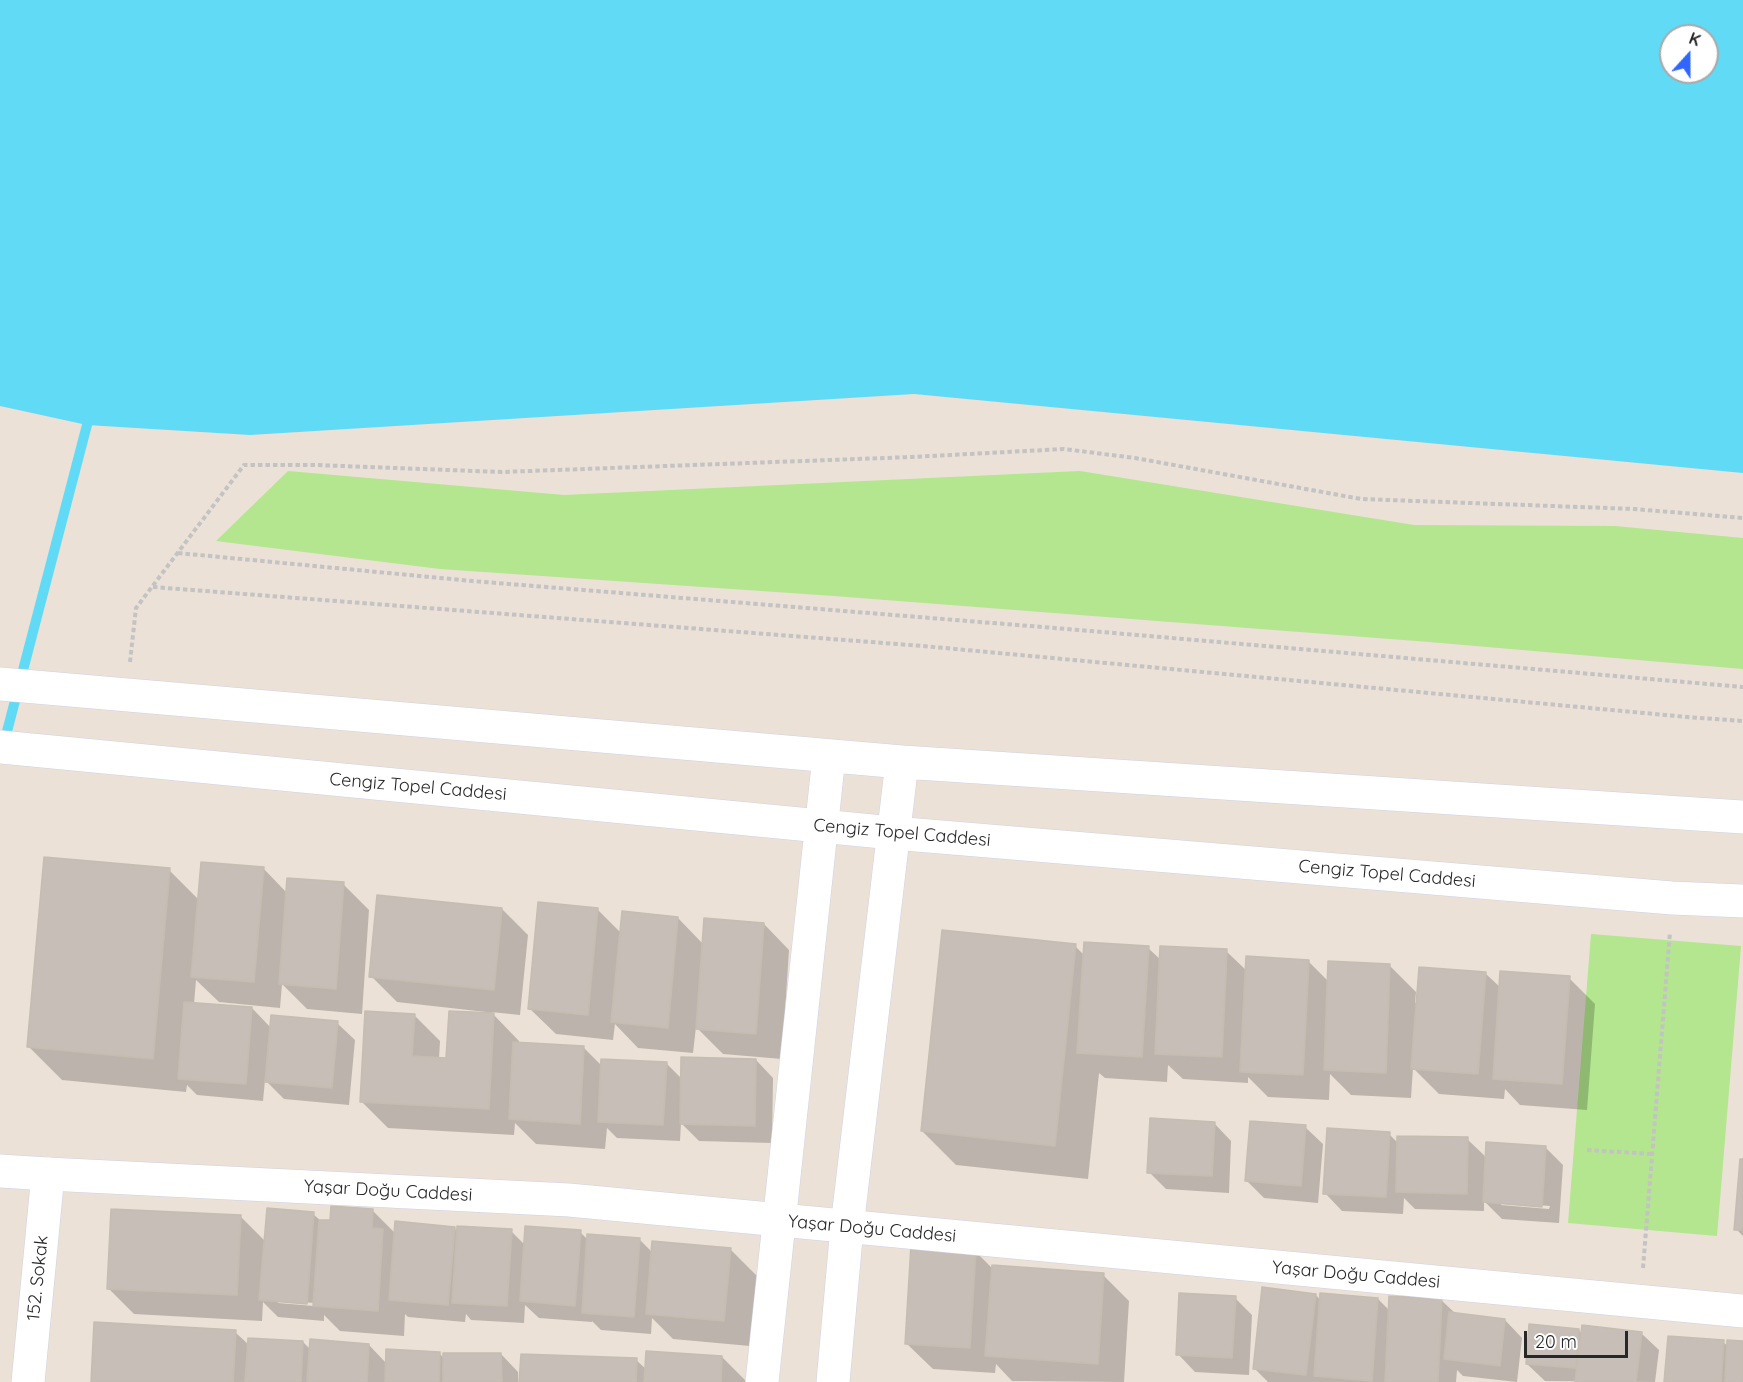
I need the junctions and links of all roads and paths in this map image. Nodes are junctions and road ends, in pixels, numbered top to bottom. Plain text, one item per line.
1 (1743, 518) edge
2 (177, 553) junction
3 (152, 587) junction
4 (0, 684) edge
5 (1743, 687) edge
6 (127, 696) junction
7 (1743, 721) edge
8 (0, 747) edge
9 (829, 756) junction
10 (902, 762) junction
11 (1743, 817) edge
12 (821, 826) junction
13 (893, 833) junction
14 (1672, 898) junction
15 (1743, 901) edge
16 (1587, 1150) dead end
17 (1652, 1154) junction
18 (4, 1171) edge
19 (48, 1173) junction
20 (778, 1220) junction
21 (847, 1227) junction
22 (1641, 1301) junction
23 (1743, 1311) edge
24 (28, 1382) edge
25 (762, 1382) edge
26 (833, 1382) edge

1 - 2 path
2 - 3 path
2 - 5 path
3 - 6 path
3 - 7 path
4 - 6 street
6 - 9 street
8 - 12 street, Cengiz Topel Caddesi
9 - 10 street
9 - 12 street
10 - 11 street
10 - 13 street
12 - 13 street, Cengiz Topel Caddesi
12 - 20 street
13 - 14 street, Cengiz Topel Caddesi
13 - 21 street
14 - 15 street, Cengiz Topel Caddesi
14 - 17 path
16 - 17 path
17 - 22 path
18 - 19 street, Yaşar Doğu Caddesi
19 - 20 street, Yaşar Doğu Caddesi
19 - 24 street, 152. Sokak
20 - 21 street, Yaşar Doğu Caddesi
20 - 25 street
21 - 22 street, Yaşar Doğu Caddesi
21 - 26 street
22 - 23 street, Yaşar Doğu Caddesi

